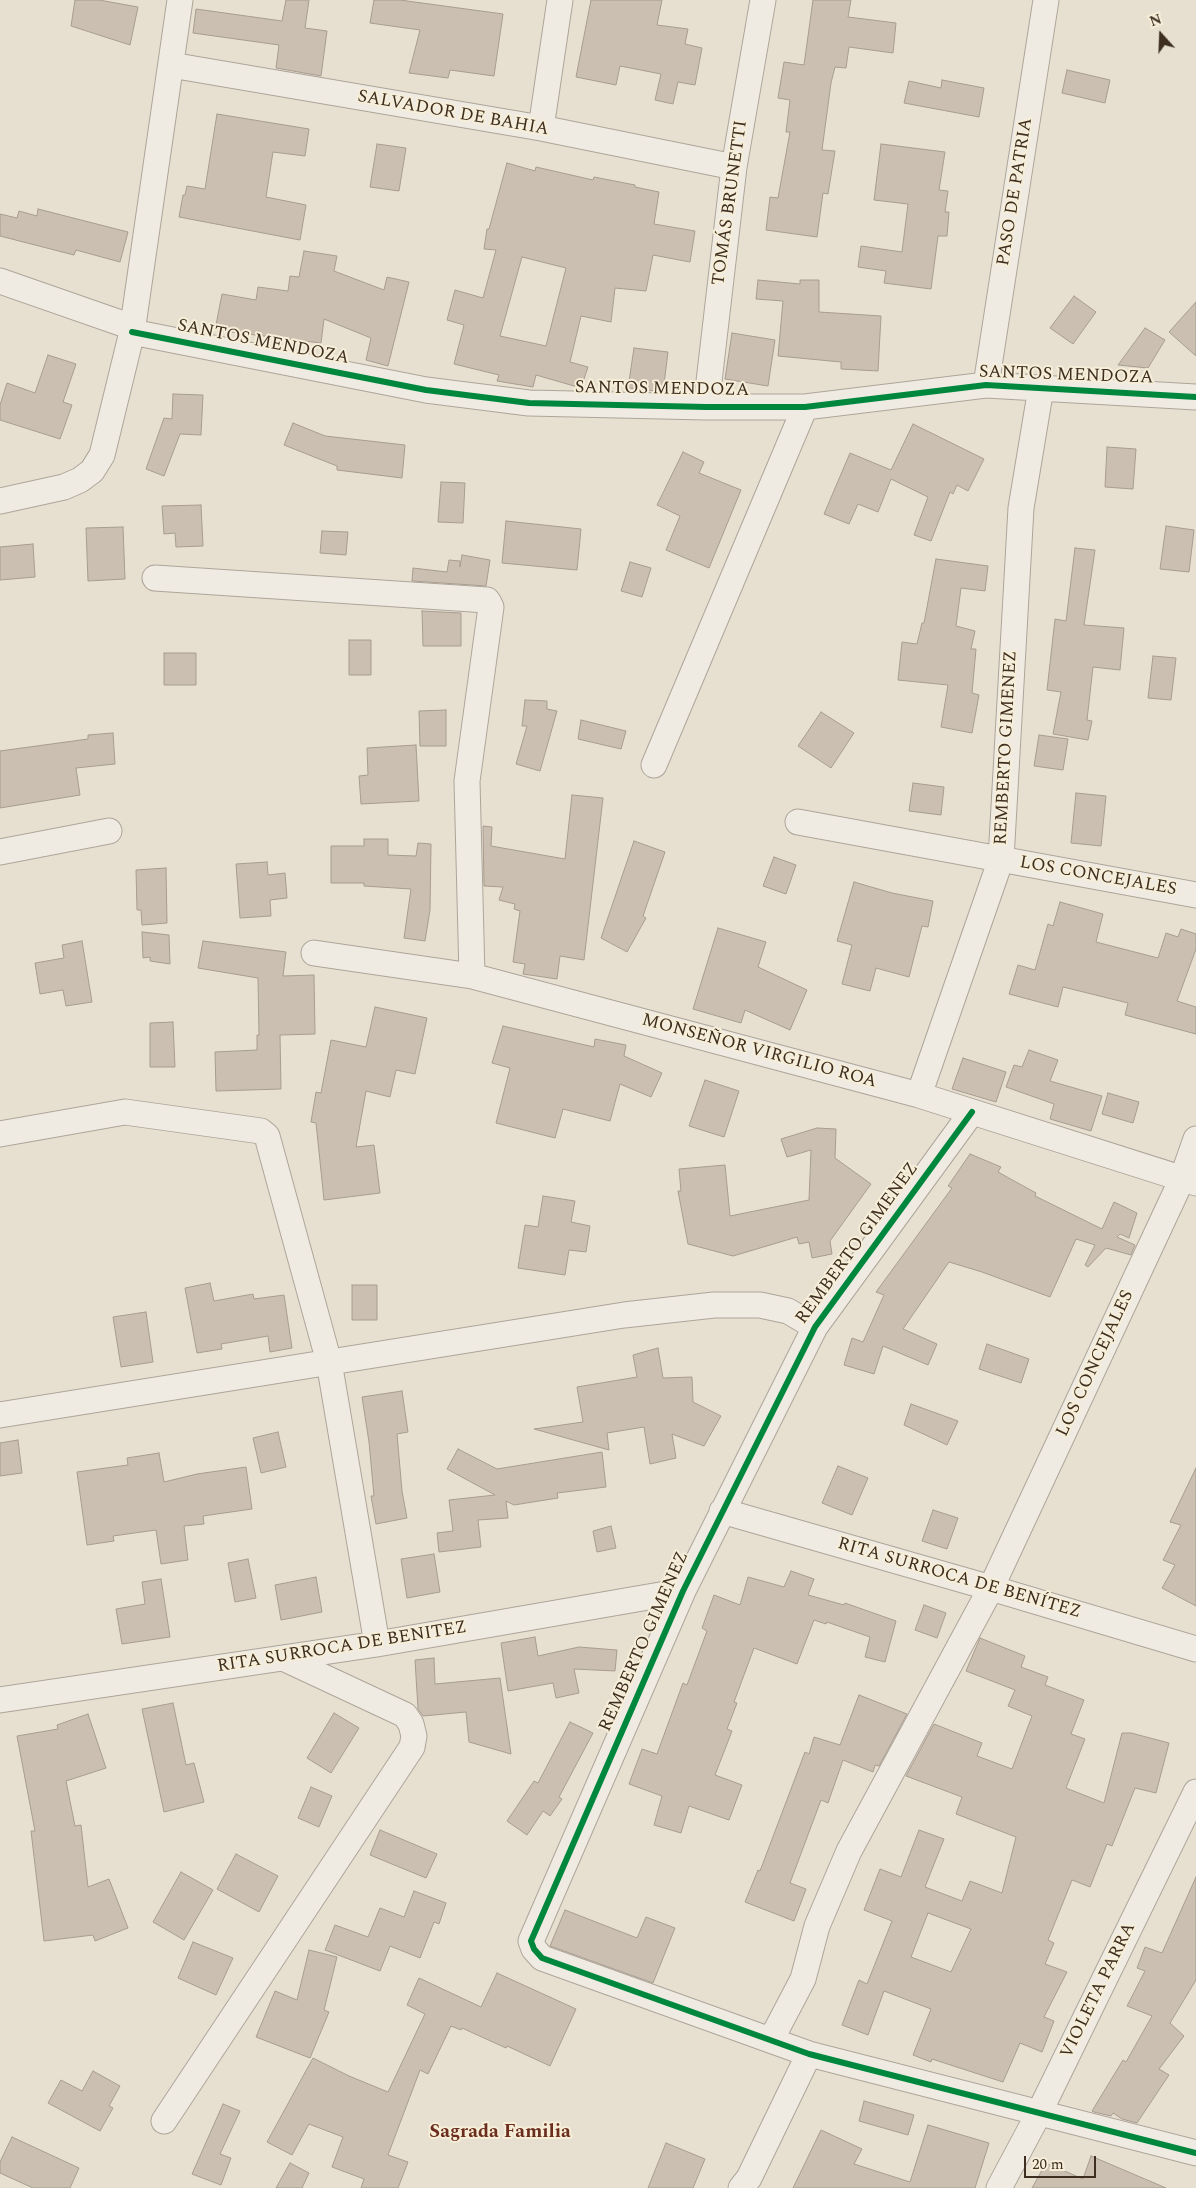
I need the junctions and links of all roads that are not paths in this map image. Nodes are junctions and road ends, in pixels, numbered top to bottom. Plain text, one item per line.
1 (180, 0) edge
2 (560, 0) edge
3 (763, 0) edge
4 (1046, 0) edge
5 (171, 65) junction
6 (541, 128) junction
7 (734, 167) junction
8 (0, 281) edge
9 (132, 329) junction
10 (986, 385) junction
11 (1041, 388) junction
12 (1196, 397) edge
13 (706, 407) junction
14 (805, 407) junction
15 (0, 501) edge
16 (155, 578) dead end
17 (654, 765) dead end
18 (798, 822) dead end
19 (110, 831) dead end
20 (0, 852) edge
21 (1000, 859) junction
22 (1196, 895) edge
23 (314, 953) dead end
24 (472, 976) junction
25 (919, 1095) junction
26 (972, 1112) junction
27 (0, 1134) edge
28 (1196, 1139) edge
29 (1189, 1181) edge
30 (815, 1327) junction
31 (329, 1362) junction
32 (0, 1415) edge
33 (722, 1511) junction
34 (991, 1588) junction
35 (683, 1591) junction
36 (377, 1644) junction
37 (1196, 1650) edge
38 (283, 1658) junction
39 (0, 1700) edge
40 (1196, 1792) edge
41 (771, 2040) junction
42 (809, 2054) junction
43 (1039, 2112) junction
44 (164, 2121) dead end
45 (1196, 2153) edge
46 (742, 2188) edge
47 (999, 2188) edge

1 - 5 street
2 - 6 street
3 - 7 street, TOMÁS BRUNETTI
4 - 10 street, PASO DE PATRIA
5 - 6 street, SALVADOR DE BAHIA
5 - 9 street
6 - 7 street, SALVADOR DE BAHIA
7 - 13 street, TOMÁS BRUNETTI
8 - 9 street, SANTOS MENDOZA
9 - 13 street, SANTOS MENDOZA
9 - 15 street
10 - 11 street, SANTOS MENDOZA
10 - 14 street, SANTOS MENDOZA
11 - 12 street, SANTOS MENDOZA
11 - 21 street, REMBERTO GIMENEZ
13 - 14 street, SANTOS MENDOZA
14 - 17 street
16 - 24 street
18 - 21 street, LOS CONCEJALES
19 - 20 street
21 - 22 street, LOS CONCEJALES
21 - 25 street, REMBERTO GIMENEZ
23 - 24 street, MONSEÑOR VIRGILIO ROA
24 - 25 street, MONSEÑOR VIRGILIO ROA
25 - 26 street, MONSEÑOR VIRGILIO ROA
26 - 29 street, MONSEÑOR VIRGILIO ROA
26 - 30 street, REMBERTO GIMENEZ
27 - 31 street
28 - 29 street, LOS CONCEJALES
29 - 34 street, LOS CONCEJALES
30 - 31 street
30 - 33 street, REMBERTO GIMENEZ
31 - 32 street
31 - 36 street
33 - 34 street, RITA SURROCA DE BENÍTEZ
33 - 35 street, REMBERTO GIMENEZ
34 - 37 street, RITA SURROCA DE BENÍTEZ
34 - 41 street, LOS CONCEJALES
35 - 36 street, RITA SURROCA DE BENITEZ
35 - 41 street, REMBERTO GIMENEZ
36 - 38 street, RITA SURROCA DE BENITEZ
38 - 39 street, RITA SURROCA DE BENITEZ
38 - 44 street
40 - 43 street, VIOLETA PARRA
41 - 42 street, REMBERTO GIMENEZ
42 - 43 street, REMBERTO GIMENEZ
42 - 46 street
43 - 45 street, REMBERTO GIMENEZ
43 - 47 street, VIOLETA PARRA

